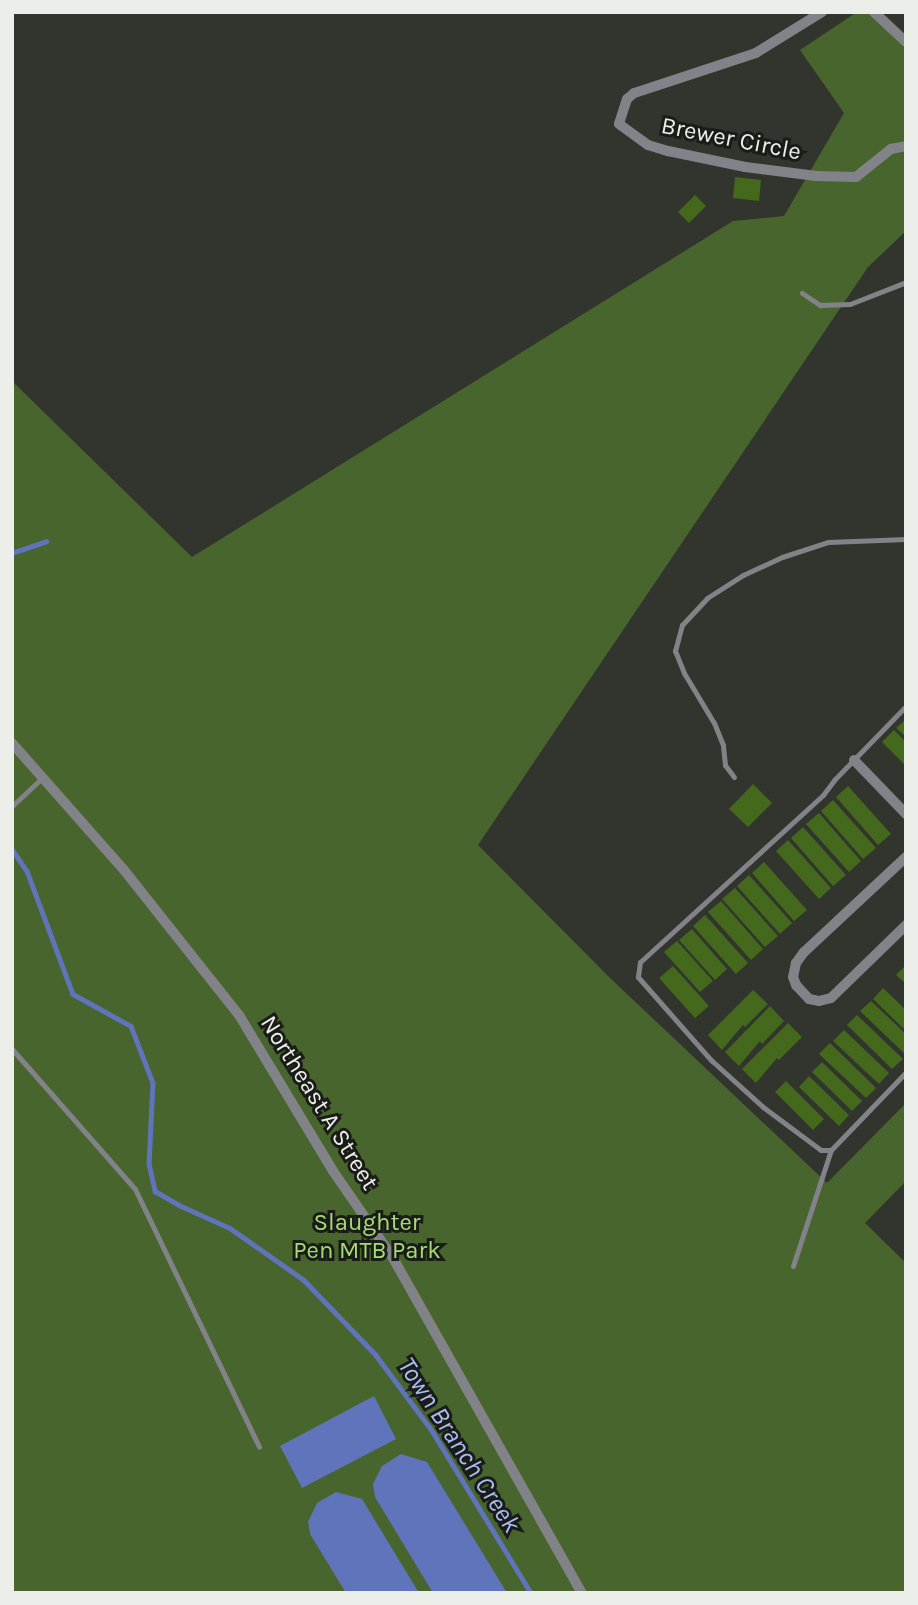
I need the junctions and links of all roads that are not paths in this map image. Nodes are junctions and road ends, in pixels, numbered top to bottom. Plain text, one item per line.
1 (822, 12) edge
2 (874, 12) edge
3 (906, 42) edge
4 (906, 146) edge
5 (906, 282) edge
6 (802, 293) dead end
7 (906, 539) edge
8 (906, 706) edge
9 (12, 743) edge
10 (854, 760) junction
11 (734, 777) dead end
12 (42, 778) junction
13 (12, 806) edge
14 (906, 814) edge
15 (906, 857) edge
16 (906, 925) edge
17 (12, 1049) edge
18 (906, 1072) edge
19 (831, 1150) junction
20 (793, 1266) dead end
21 (259, 1447) dead end
22 (582, 1593) edge

1 - 4 street, Brewer Circle
2 - 3 street
5 - 6 lane
7 - 11 lane
8 - 10 lane
9 - 12 street, Northeast A Street
10 - 14 street
10 - 19 lane
12 - 13 lane
12 - 22 street, Northeast A Street
15 - 16 street
17 - 21 lane
18 - 19 lane
19 - 20 lane

